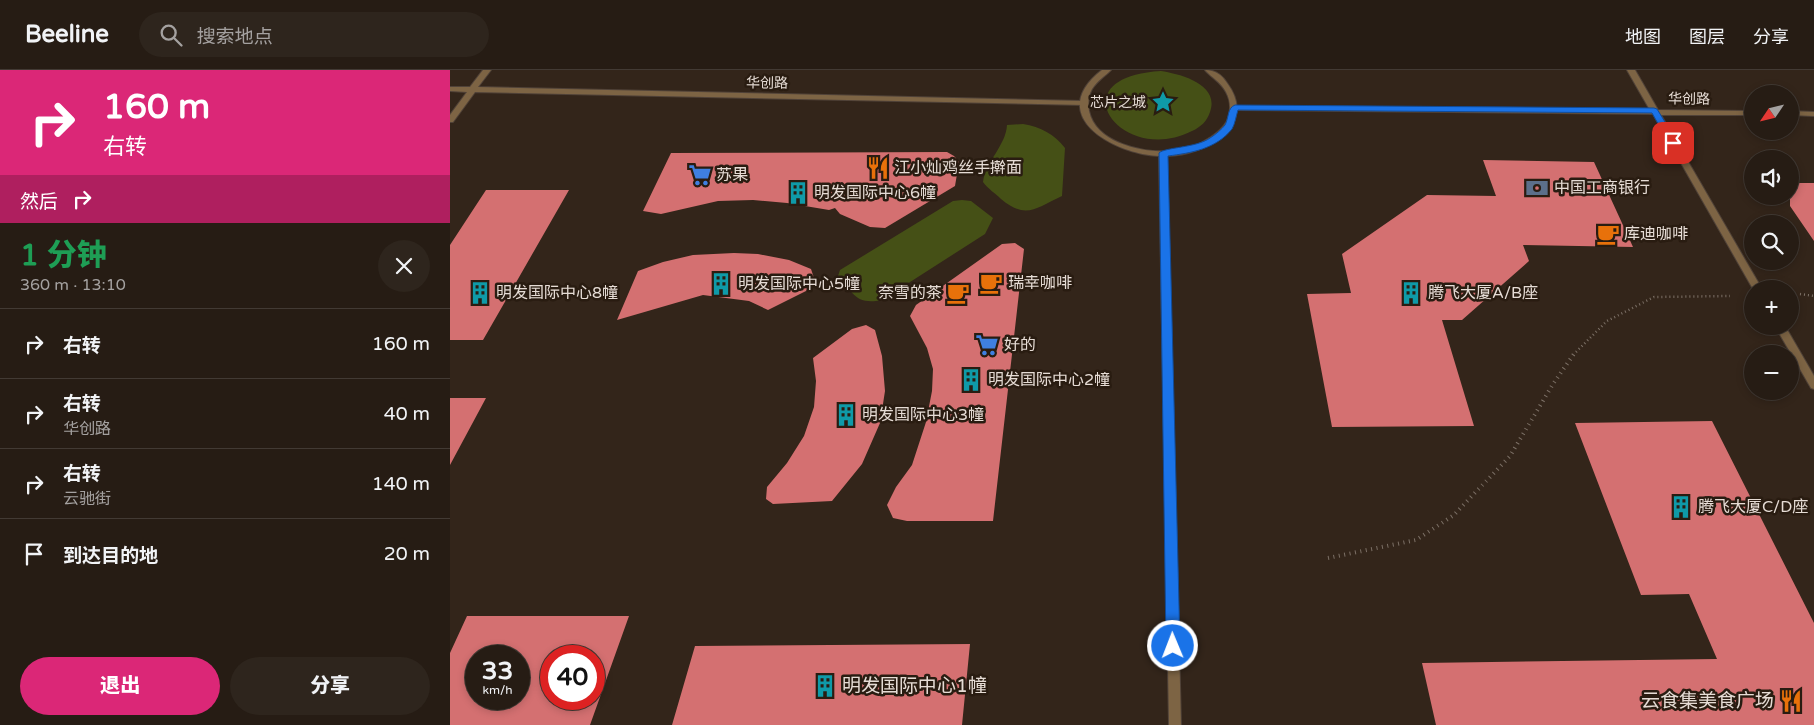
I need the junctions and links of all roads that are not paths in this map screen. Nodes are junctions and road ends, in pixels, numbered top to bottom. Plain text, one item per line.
1 (487, 70) edge
2 (1107, 70) edge
3 (1209, 70) edge
4 (1631, 70) edge
5 (450, 89) edge
6 (472, 89) junction
7 (1084, 103) junction
8 (1235, 108) junction
9 (1654, 111) junction
10 (1744, 113) edge
11 (1799, 113) edge
12 (1814, 114) edge
13 (450, 120) edge
14 (1163, 153) junction
15 (1753, 280) edge
16 (1785, 335) edge
17 (1814, 385) edge
18 (1175, 725) edge

1 - 6 street
2 - 7 street
3 - 8 street
4 - 9 street
5 - 6 street, 华创路
6 - 7 street, 华创路
6 - 13 street
7 - 14 street
8 - 9 street, 华创路
8 - 14 street
9 - 10 street, 华创路
9 - 15 street
11 - 12 street
14 - 18 street
16 - 17 street

